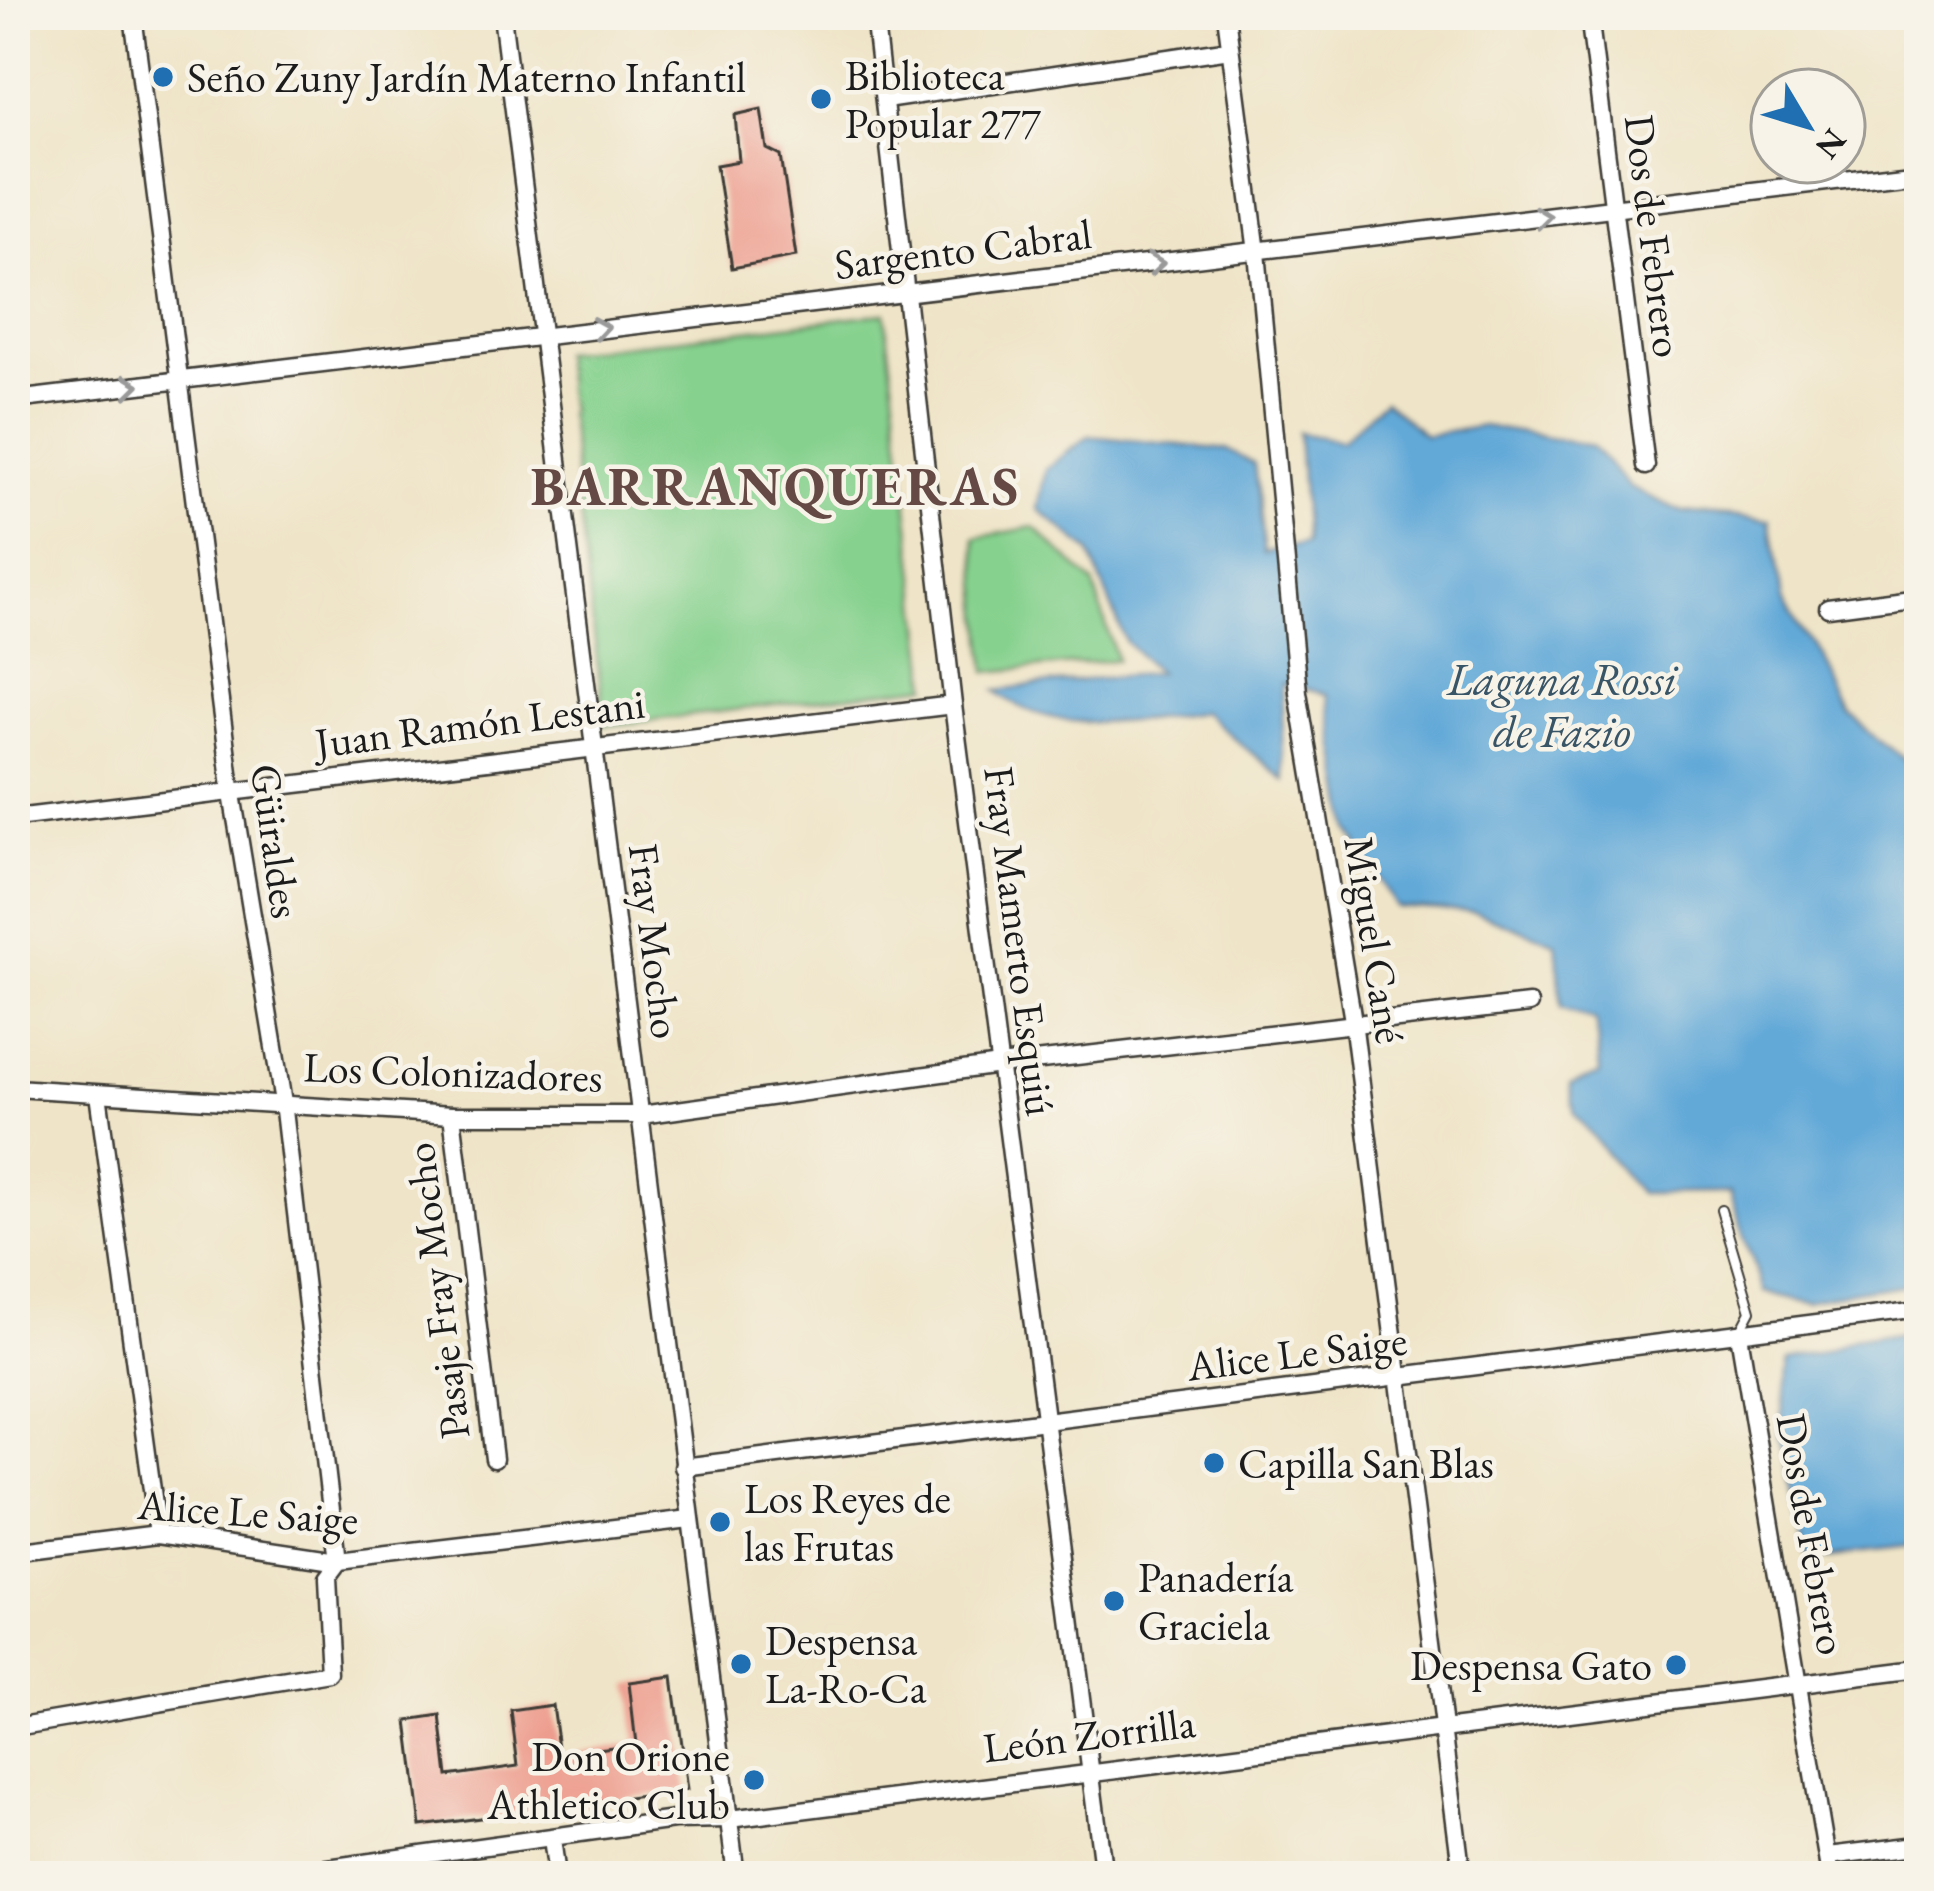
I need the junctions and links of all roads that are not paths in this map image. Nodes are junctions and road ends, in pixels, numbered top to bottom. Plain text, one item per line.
1 (133, 15) edge
2 (502, 15) edge
3 (874, 15) edge
4 (1226, 15) edge
5 (1589, 15) edge
6 (1230, 49) junction
7 (884, 100) junction
8 (1919, 171) edge
9 (1616, 208) junction
10 (1257, 252) junction
11 (906, 292) junction
12 (545, 337) junction
13 (181, 380) junction
14 (15, 400) edge
15 (1646, 466) dead end
16 (1919, 596) edge
17 (1828, 608) dead end
18 (953, 705) junction
19 (592, 745) junction
20 (231, 788) junction
21 (15, 818) edge
22 (1529, 1004) dead end
23 (1353, 1021) junction
24 (999, 1065) junction
25 (15, 1088) edge
26 (98, 1094) junction
27 (283, 1102) junction
28 (641, 1114) junction
29 (452, 1115) junction
30 (1721, 1210) dead end
31 (1919, 1310) edge
32 (1739, 1334) junction
33 (1402, 1377) junction
34 (1047, 1418) junction
35 (494, 1459) dead end
36 (683, 1467) junction
37 (690, 1520) junction
38 (158, 1534) junction
39 (15, 1552) edge
40 (337, 1561) junction
41 (1919, 1670) edge
42 (1803, 1687) junction
43 (1444, 1725) junction
44 (15, 1727) edge
45 (1092, 1770) junction
46 (729, 1819) junction
47 (552, 1838) junction
48 (1919, 1845) edge
49 (1828, 1856) junction
50 (387, 1869) edge
51 (270, 1876) edge
52 (556, 1876) edge
53 (736, 1876) edge
54 (1104, 1876) edge
55 (1462, 1876) edge
56 (1831, 1876) edge

1 - 13 street, Güiraldes
2 - 12 street, Fray Mocho
3 - 7 street, Fray Mamerto Esquiú
4 - 6 street, Miguel Cané
5 - 9 street, Dos de Febrero
6 - 7 street
6 - 10 street, Miguel Cané
7 - 11 street, Fray Mamerto Esquiú
8 - 9 street, Sargento Cabral
10 -> 9 street, Sargento Cabral
9 - 15 street, Dos de Febrero
11 -> 10 street, Sargento Cabral
10 - 23 street, Miguel Cané
12 -> 11 street, Sargento Cabral
11 - 18 street, Fray Mamerto Esquiú
12 - 13 street, Sargento Cabral
12 - 19 street, Fray Mocho
14 -> 13 street, Sargento Cabral
13 - 20 street, Güiraldes
16 - 17 street
18 - 19 street, Juan Ramón Lestani
18 - 24 street, Fray Mamerto Esquiú
19 - 20 street, Juan Ramón Lestani
19 - 28 street, Fray Mocho
20 - 21 street, Juan Ramón Lestani
20 - 27 street, Güiraldes
22 - 23 street, Los Colonizadores
23 - 24 street, Los Colonizadores
23 - 33 street, Miguel Cané
24 - 28 street, Los Colonizadores
24 - 34 street, Fray Mamerto Esquiú
25 - 26 street, Los Colonizadores
26 - 27 street, Los Colonizadores
26 - 38 street
27 - 29 street, Los Colonizadores
27 - 40 street, Güiraldes
28 - 29 street, Los Colonizadores
28 - 36 street, Fray Mocho
29 - 35 street, Pasaje Fray Mocho
30 - 32 lane, Dos de Febrero
31 - 32 street, Alice Le Saige
32 - 33 street, Alice Le Saige
32 - 42 street, Dos de Febrero
33 - 34 street, Alice Le Saige
33 - 43 street, Miguel Cané
34 - 36 street, Alice Le Saige
34 - 45 street, Fray Mamerto Esquiú
36 - 37 street, Fray Mocho
37 - 40 street, Alice Le Saige
37 - 46 street, Fray Mocho
38 - 39 street, Alice Le Saige
38 - 40 street, Alice Le Saige
40 - 44 street, Güiraldes
41 - 42 street, León Zorrilla
42 - 43 street, León Zorrilla
42 - 49 street, Dos de Febrero
43 - 45 street, León Zorrilla
43 - 55 street, Miguel Cané
45 - 46 street, León Zorrilla
45 - 54 street, Fray Mamerto Esquiú
46 - 47 street, León Zorrilla
46 - 53 street, Fray Mocho
47 - 50 street, León Zorrilla
47 - 52 street
48 - 49 street
49 - 56 street, Dos de Febrero
50 - 51 street, León Zorrilla

